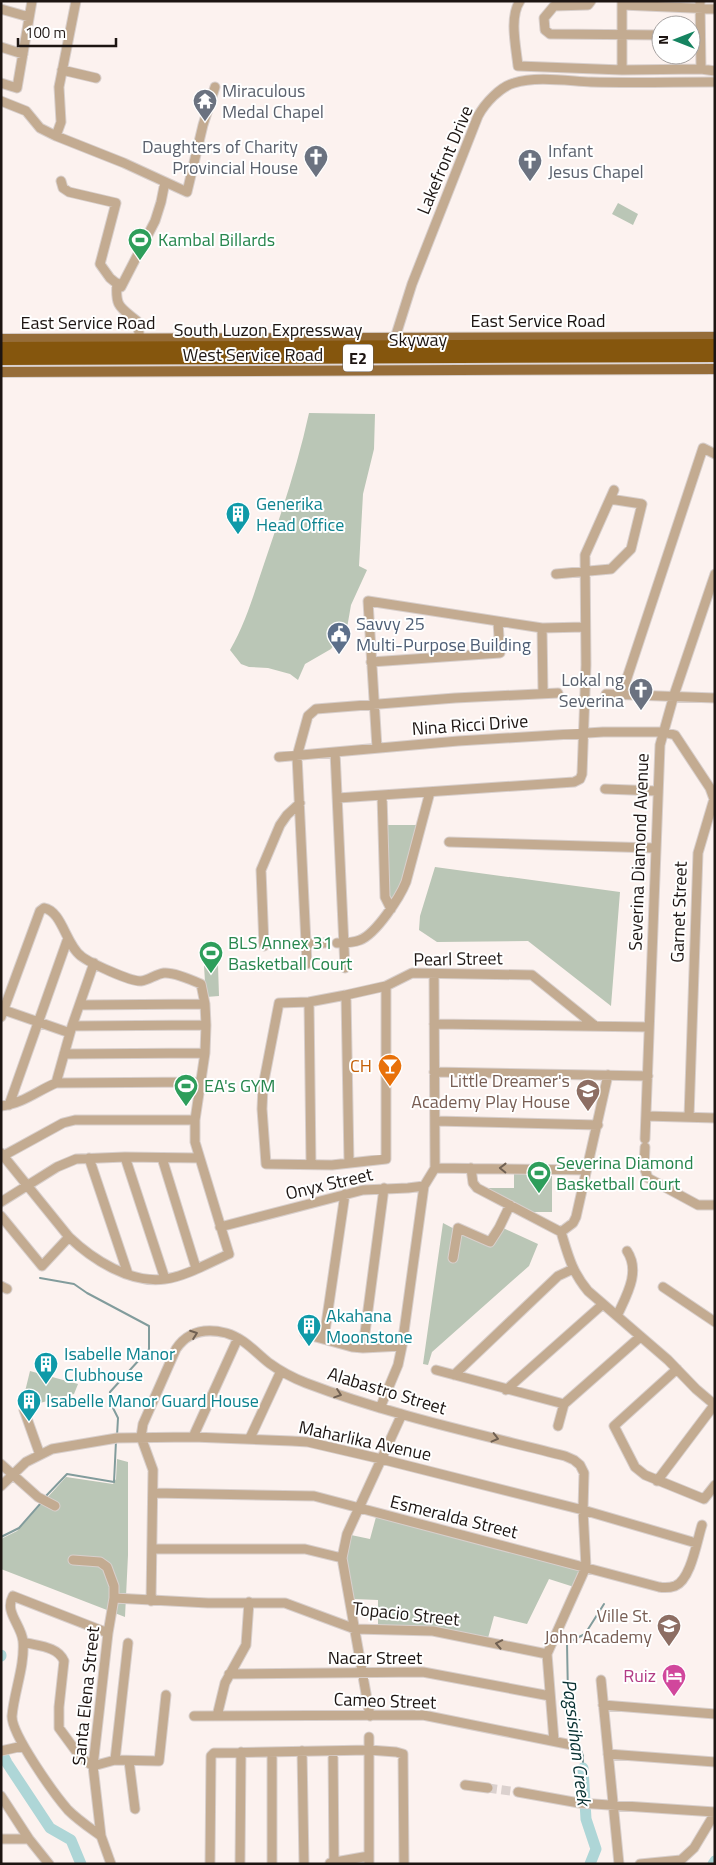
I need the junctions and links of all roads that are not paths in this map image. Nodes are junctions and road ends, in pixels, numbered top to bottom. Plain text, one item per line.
1 (32, 1) edge
2 (76, 1) edge
3 (520, 1) edge
4 (591, 1) edge
5 (622, 3) edge
6 (700, 5) edge
7 (1, 9) edge
8 (715, 9) edge
9 (29, 17) junction
10 (622, 34) junction
11 (651, 35) edge
12 (1, 48) edge
13 (23, 54) junction
14 (700, 65) edge
15 (701, 69) junction
16 (62, 70) junction
17 (622, 70) junction
18 (715, 71) edge
19 (96, 78) dead end
20 (715, 82) edge
21 (1, 84) edge
22 (215, 87) dead end
23 (1, 101) edge
24 (56, 136) junction
25 (61, 181) dead end
26 (165, 182) junction
27 (116, 284) junction
28 (715, 337) edge
29 (395, 338) junction
30 (1, 339) edge
31 (140, 339) junction
32 (715, 347) edge
33 (1, 348) edge
34 (1, 352) edge
35 (715, 356) edge
36 (1, 360) edge
37 (715, 362) edge
38 (1, 364) edge
39 (715, 369) edge
40 (1, 372) edge
41 (715, 454) edge
42 (614, 490) dead end
43 (610, 499) junction
44 (585, 572) junction
45 (556, 574) dead end
46 (715, 574) edge
47 (498, 622) junction
48 (585, 627) junction
49 (542, 628) junction
50 (372, 662) junction
51 (558, 693) dead end
52 (622, 693) junction
53 (543, 694) junction
54 (606, 694) dead end
55 (679, 695) junction
56 (715, 698) edge
57 (374, 704) junction
58 (663, 732) junction
59 (584, 734) junction
60 (377, 748) junction
61 (335, 752) junction
62 (297, 756) junction
63 (279, 757) dead end
64 (605, 789) dead end
65 (657, 791) junction
66 (430, 792) junction
67 (382, 795) junction
68 (338, 798) junction
69 (300, 803) junction
70 (450, 842) dead end
71 (655, 848) junction
72 (391, 909) junction
73 (68, 938) junction
74 (325, 943) dead end
75 (340, 943) junction
76 (306, 944) junction
77 (264, 946) dead end
78 (94, 963) junction
79 (307, 964) dead end
80 (345, 968) dead end
81 (434, 974) junction
82 (386, 986) junction
83 (346, 995) junction
84 (309, 1002) junction
85 (205, 1004) junction
86 (80, 1005) junction
87 (2, 1012) edge
88 (37, 1022) junction
89 (434, 1024) junction
90 (206, 1025) junction
91 (594, 1025) junction
92 (649, 1027) junction
93 (71, 1030) junction
94 (205, 1053) junction
95 (64, 1054) junction
96 (434, 1072) junction
97 (608, 1075) junction
98 (648, 1076) junction
99 (200, 1082) junction
100 (56, 1083) junction
101 (5, 1105) edge
102 (646, 1116) junction
103 (689, 1117) junction
104 (715, 1118) edge
105 (195, 1120) junction
106 (435, 1121) junction
107 (598, 1125) junction
108 (2, 1155) edge
109 (125, 1157) junction
110 (89, 1158) junction
111 (162, 1158) junction
112 (199, 1158) junction
113 (349, 1163) junction
114 (311, 1164) junction
115 (435, 1168) junction
116 (471, 1168) junction
117 (586, 1170) junction
118 (27, 1185) junction
119 (424, 1186) junction
120 (384, 1188) junction
121 (345, 1194) junction
122 (1, 1202) edge
123 (715, 1204) edge
124 (510, 1205) junction
125 (1, 1216) edge
126 (220, 1227) junction
127 (561, 1232) junction
128 (70, 1237) junction
129 (627, 1251) dead end
130 (453, 1258) dead end
131 (196, 1268) junction
132 (573, 1268) junction
133 (128, 1274) junction
134 (165, 1279) junction
135 (663, 1287) dead end
136 (603, 1304) junction
137 (617, 1316) junction
138 (715, 1322) edge
139 (305, 1334) dead end
140 (640, 1336) junction
141 (238, 1338) junction
142 (324, 1338) junction
143 (402, 1346) junction
144 (364, 1348) junction
145 (677, 1369) junction
146 (436, 1370) dead end
147 (281, 1371) junction
148 (454, 1375) junction
149 (506, 1390) junction
150 (564, 1404) junction
151 (715, 1404) edge
152 (380, 1408) junction
153 (26, 1409) dead end
154 (402, 1414) junction
155 (558, 1426) dead end
156 (141, 1437) junction
157 (193, 1437) junction
158 (250, 1438) junction
159 (40, 1455) junction
160 (381, 1459) junction
161 (1, 1464) edge
162 (13, 1473) junction
163 (657, 1481) junction
164 (715, 1485) edge
165 (1, 1486) edge
166 (153, 1493) junction
167 (51, 1504) dead end
168 (358, 1509) junction
169 (583, 1510) junction
170 (702, 1524) dead end
171 (696, 1543) junction
172 (153, 1550) junction
173 (342, 1558) junction
174 (73, 1560) dead end
175 (586, 1567) junction
176 (118, 1598) junction
177 (151, 1600) junction
178 (249, 1602) junction
179 (355, 1629) junction
180 (108, 1633) junction
181 (23, 1642) junction
182 (128, 1643) dead end
183 (547, 1654) junction
184 (363, 1673) junction
185 (229, 1674) junction
186 (601, 1680) dead end
187 (166, 1695) dead end
188 (550, 1696) junction
189 (604, 1705) junction
190 (715, 1714) edge
191 (194, 1716) dead end
192 (217, 1716) junction
193 (370, 1716) junction
194 (368, 1737) dead end
195 (554, 1741) junction
196 (572, 1745) dead end
197 (23, 1746) junction
198 (302, 1750) junction
199 (368, 1750) junction
200 (3, 1751) edge
201 (334, 1751) junction
202 (241, 1752) junction
203 (272, 1752) junction
204 (608, 1754) junction
205 (115, 1760) junction
206 (128, 1761) junction
207 (715, 1762) edge
208 (93, 1766) junction
209 (465, 1784) dead end
210 (488, 1788) tunnel mouth
211 (518, 1792) tunnel mouth
212 (1, 1796) edge
213 (614, 1805) junction
214 (135, 1809) dead end
215 (715, 1813) edge
216 (101, 1836) junction
217 (1, 1839) edge
218 (29, 1839) junction
219 (369, 1860) edge
220 (332, 1863) edge
221 (49, 1864) edge
222 (111, 1864) edge
223 (210, 1864) edge
224 (240, 1864) edge
225 (272, 1864) edge
226 (304, 1864) edge
227 (404, 1864) edge
228 (619, 1864) edge
229 (640, 1864) edge

1 - 9 street
2 - 16 street
3 - 17 street
4 - 10 street
5 - 6 street
5 - 10 street
6 - 8 street
7 - 9 street
9 - 13 street
10 - 11 street
10 - 17 street
12 - 13 street
13 - 21 street
14 - 15 street
15 - 17 street
15 - 18 street
16 - 19 street
16 - 24 street
20 - 29 street, Lakefront Drive
22 - 26 street
23 - 24 street
24 - 26 street
25 - 27 street
26 - 27 street
27 - 31 street
28 - 29 main road, East Service Road
29 - 31 main road, East Service Road
30 - 31 main road, East Service Road
32 - 33 highway, South Luzon Expressway / E2
32 - 34 highway, Skyway / E2
35 - 36 highway, Skyway / E2
37 - 38 highway, South Luzon Expressway / E2
39 - 40 main road, West Service Road
41 - 52 street
42 - 43 street
43 - 44 street
43 - 44 street
44 - 45 street
44 - 48 street
46 - 55 street, Severina Diamond Avenue
47 - 49 street
47 - 50 street
47 - 50 street
48 - 49 street
48 - 59 street
49 - 53 street
50 - 57 street
51 - 53 street
52 - 54 street
52 - 55 street
53 - 57 street
55 - 56 street
55 - 58 street, Severina Diamond Avenue
57 - 60 street
57 - 62 street
58 - 59 street, Nina Ricci Drive
58 - 65 street, Severina Diamond Avenue
58 - 103 street, Garnet Street
59 - 60 street, Nina Ricci Drive
59 - 66 street
60 - 61 street, Nina Ricci Drive
61 - 62 street, Nina Ricci Drive
61 - 68 street
62 - 63 street, Nina Ricci Drive
62 - 69 street
64 - 65 street
65 - 71 street, Severina Diamond Avenue
66 - 67 street
66 - 72 street
67 - 68 street
67 - 72 street
68 - 75 street
69 - 76 street
69 - 77 street
70 - 71 street
71 - 92 street, Severina Diamond Avenue
72 - 75 street
73 - 78 street
73 - 87 street
73 - 88 street
74 - 76 street
75 - 80 street
76 - 79 street
78 - 85 street
78 - 86 street
81 - 82 street, Pearl Street
81 - 89 street
81 - 91 street, Pearl Street
82 - 83 street, Pearl Street
82 - 113 street
83 - 84 street, Pearl Street
83 - 113 street
84 - 114 street
84 - 114 street, Pearl Street
85 - 86 street
85 - 90 street
86 - 93 street
87 - 88 street
88 - 93 street
88 - 101 street
89 - 91 street
89 - 96 street
90 - 93 street
90 - 94 street
91 - 92 street
92 - 98 street, Severina Diamond Avenue
93 - 95 street
94 - 95 street
94 - 99 street
95 - 100 street
96 - 97 street
96 - 106 street
97 - 98 street
97 - 107 street
98 - 102 street, Severina Diamond Avenue
99 - 100 street
99 - 105 street
100 - 101 street
102 - 103 street
102 - 123 street, Severina Diamond Avenue
103 - 104 street
105 - 108 street
105 - 112 street
106 - 107 street
106 - 115 street
107 - 117 street
108 - 118 street
109 - 110 street
109 - 111 street
109 - 134 street
110 - 118 street
110 - 133 street
111 - 112 street
111 - 131 street
112 - 126 street
113 - 114 street
115 - 116 street
115 - 119 street
117 -> 116 street
116 - 124 street
117 - 127 street
118 - 122 street
118 - 128 street
119 - 120 street, Onyx Street
119 - 143 street
120 - 121 street, Onyx Street
120 - 144 street
121 - 126 street, Onyx Street
121 - 142 street
124 - 127 street
124 - 130 street
125 - 128 street
126 - 131 street
127 - 132 street
128 - 133 street
129 - 137 street
131 - 134 street
132 - 136 street
132 - 148 street
133 - 134 street
135 - 138 street
136 - 137 street
136 - 149 street
137 - 140 street
139 - 142 street
140 - 145 street
140 - 150 street
141 - 147 street, Alabastro Street
156 -> 141 street, Alabastro Street
141 - 157 street
142 - 144 street
143 - 144 street
143 - 152 street
145 - 151 street
145 - 163 street
146 - 148 street
147 -> 152 street, Alabastro Street
147 - 158 street
148 - 149 street
149 - 150 street
150 - 155 street
151 - 163 street
152 - 154 street, Alabastro Street
153 - 159 street
154 - 160 street
154 -> 169 street, Alabastro Street
156 - 157 street, Maharlika Avenue
156 - 159 street, Maharlika Avenue
156 - 166 street
157 - 158 street, Maharlika Avenue
158 - 160 street, Maharlika Avenue
159 - 162 street, Maharlika Avenue
160 - 168 street
160 - 169 street, Maharlika Avenue
161 - 162 street
162 - 165 street, Maharlika Avenue
162 - 167 street
163 - 164 street
166 - 168 street, Esmeralda Street
166 - 172 street
168 - 173 street
168 - 175 street, Esmeralda Street
169 - 171 street, Maharlika Avenue
169 - 175 street, Alabastro Street
170 - 171 street, Esmeralda Street
171 - 175 street, Esmeralda Street
172 - 173 street
172 - 177 street
173 - 179 street
174 - 176 street, Santa Elena Street
175 - 183 street, Alabastro Street
176 - 177 street, Topacio Street
176 - 180 street, Santa Elena Street
177 - 178 street, Topacio Street
178 - 179 street, Topacio Street
178 - 185 street
183 -> 179 street, Topacio Street
179 - 184 street
180 - 181 street
180 - 208 street, Santa Elena Street
181 - 197 street
181 - 208 street
182 - 205 street
183 - 188 street, Alabastro Street
184 - 185 street, Nacar Street
184 - 188 street, Nacar Street
184 - 193 street
185 - 192 street
186 - 189 street
187 - 206 street
188 - 195 street, Alabastro Street
189 - 190 street
189 - 204 street
191 - 192 street, Cameo Street
192 - 193 street, Cameo Street
193 - 195 street, Cameo Street
194 - 199 street
195 - 196 street, Cameo Street
197 - 200 street
197 - 216 street
198 - 201 street
198 - 203 street
198 - 226 street
199 - 201 street
199 - 219 street
199 - 227 street
201 - 220 street
202 - 203 street
202 - 223 street
202 - 224 street
203 - 225 street
204 - 207 street
204 - 213 street
205 - 206 street
205 - 208 street
206 - 214 street
208 - 216 street, Santa Elena Street
209 - 210 street
211 - 213 street
212 - 218 street
213 - 215 street
213 - 228 street
215 - 229 street
216 - 222 street, Santa Elena Street
217 - 218 street
218 - 221 street
219 - 220 street

